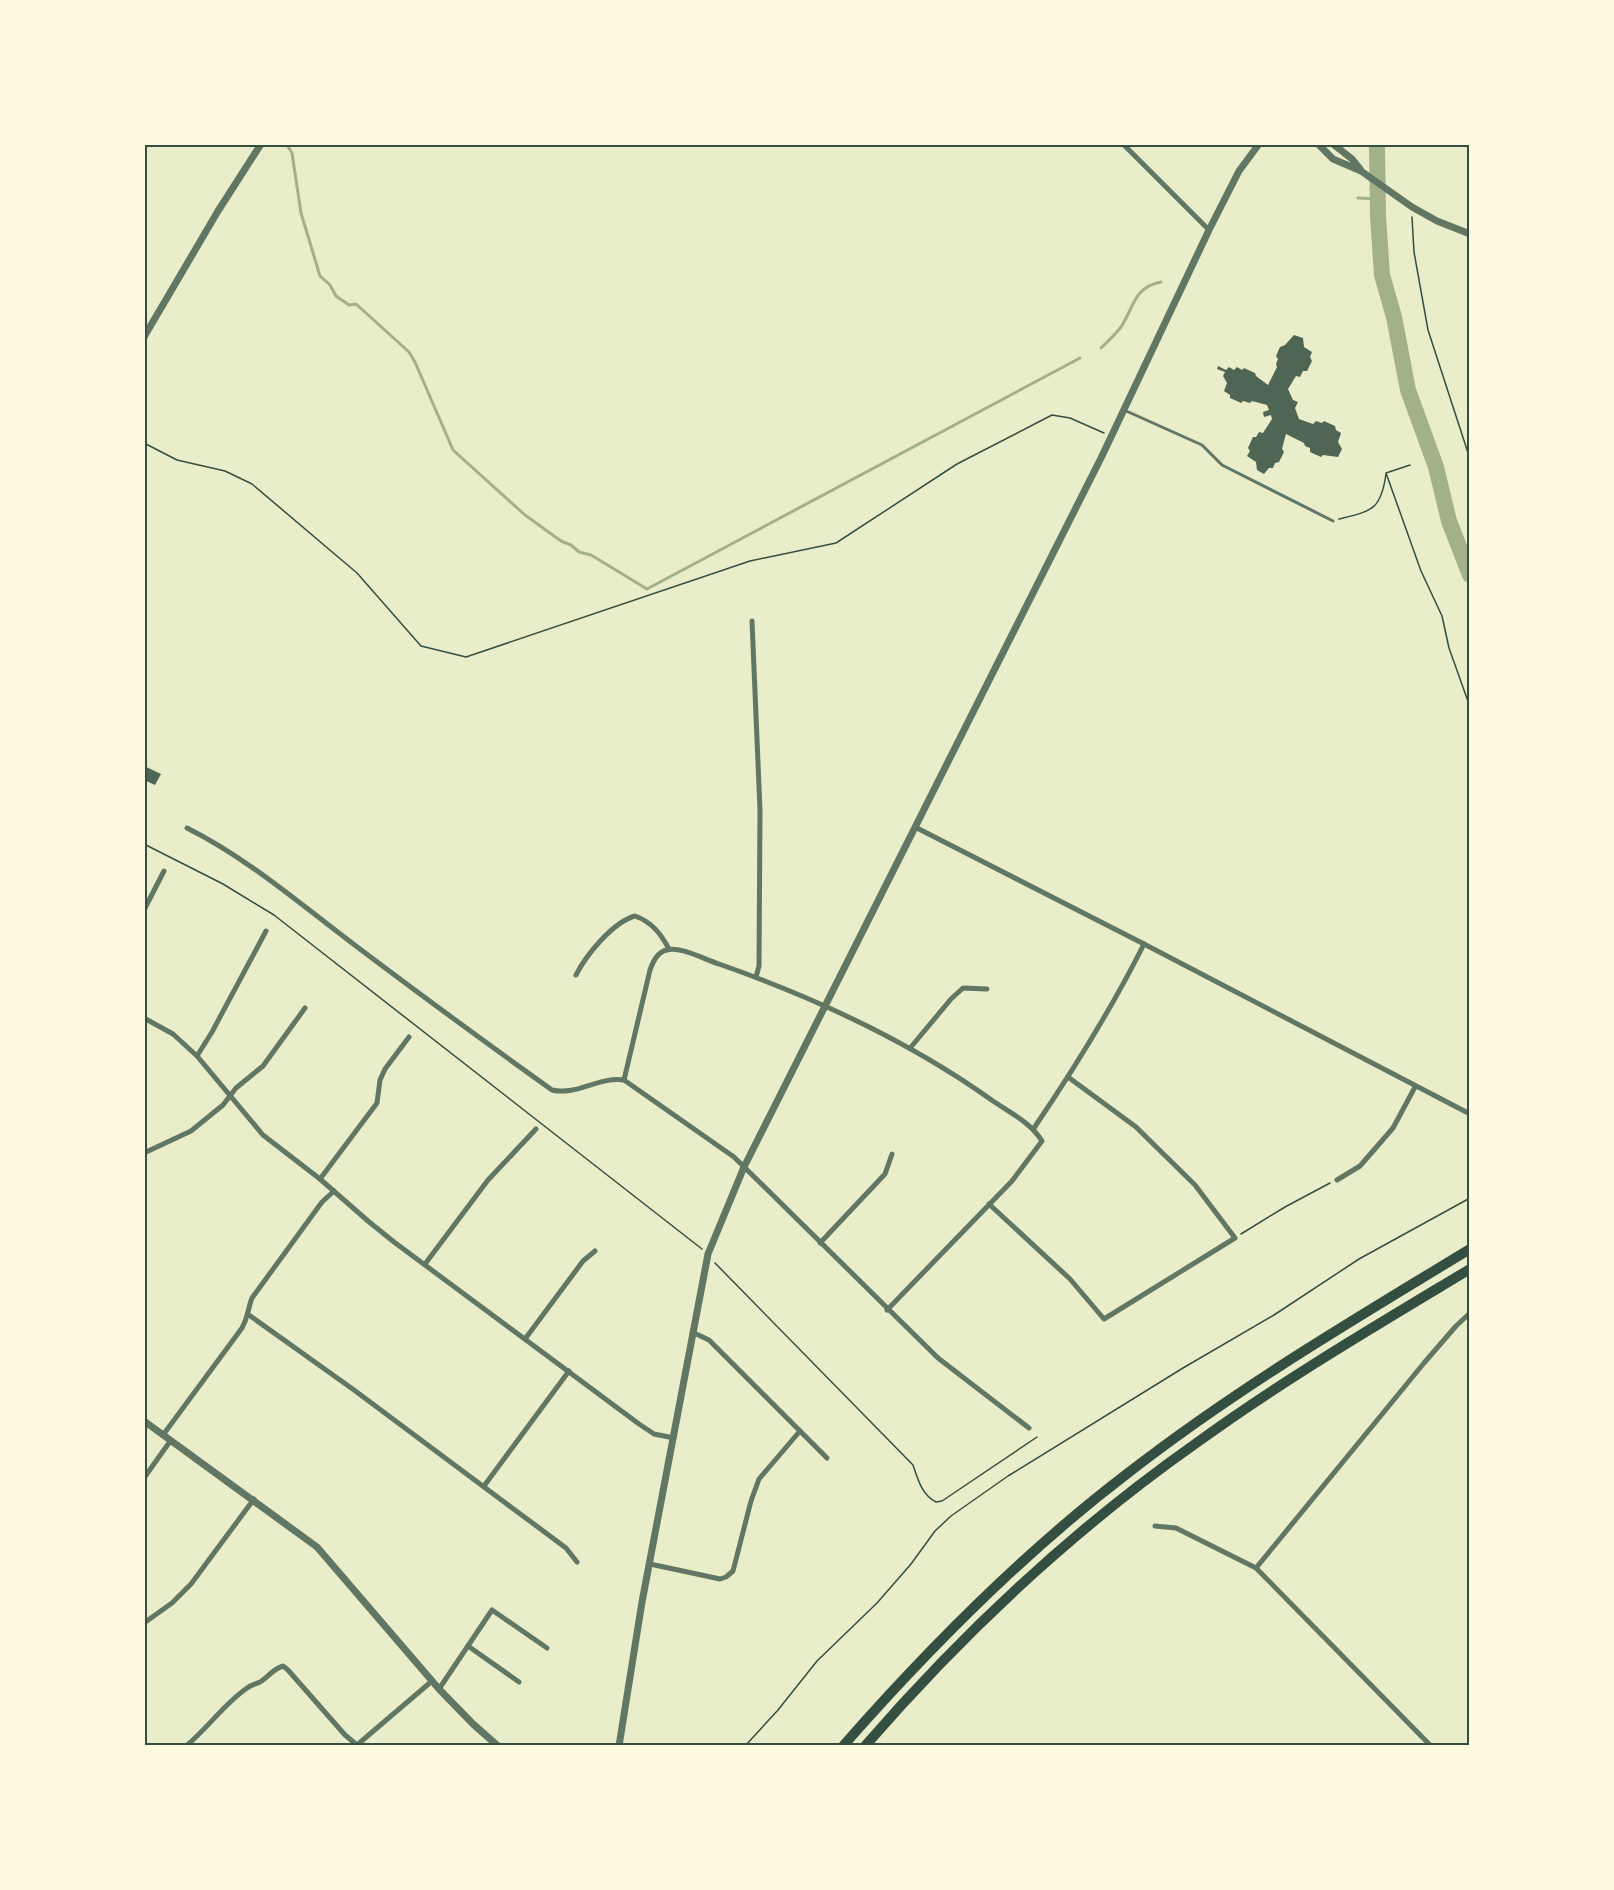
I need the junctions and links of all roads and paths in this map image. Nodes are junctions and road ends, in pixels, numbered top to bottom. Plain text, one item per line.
1 (261, 144) edge
2 (1123, 144) edge
3 (1257, 144) edge
4 (1318, 144) edge
5 (1333, 144) edge
6 (1361, 171) junction
7 (1412, 207) junction
8 (1209, 230) junction
9 (1470, 234) edge
10 (144, 337) edge
11 (1122, 410) junction
12 (1110, 436) junction
13 (144, 443) edge
14 (1470, 459) edge
15 (1410, 465) dead end
16 (1386, 473) junction
17 (1333, 521) joint
18 (752, 621) dead end
19 (1470, 707) edge
20 (915, 827) junction
21 (187, 828) dead end
22 (144, 844) edge
23 (164, 871) dead end
24 (144, 910) edge
25 (266, 931) dead end
26 (1144, 944) junction
27 (669, 949) junction
28 (576, 975) dead end
29 (756, 977) junction
30 (987, 989) dead end
31 (825, 1005) junction
32 (305, 1008) dead end
33 (144, 1018) edge
34 (409, 1037) dead end
35 (911, 1047) junction
36 (197, 1056) junction
37 (1068, 1077) junction
38 (624, 1080) junction
39 (1415, 1087) junction
40 (231, 1097) junction
41 (1470, 1114) edge
42 (1034, 1128) junction
43 (536, 1129) dead end
44 (144, 1154) edge
45 (892, 1154) dead end
46 (744, 1167) junction
47 (320, 1179) junction
48 (1337, 1180) joint
49 (334, 1191) junction
50 (1470, 1198) edge
51 (989, 1204) junction
52 (1235, 1238) junction
53 (820, 1243) junction
54 (1470, 1249) edge
55 (595, 1251) dead end
56 (708, 1254) junction
57 (425, 1264) junction
58 (1470, 1269) edge
59 (887, 1310) junction
60 (1470, 1313) edge
61 (249, 1315) junction
62 (694, 1333) junction
63 (525, 1338) junction
64 (569, 1371) junction
65 (144, 1421) edge
66 (1029, 1428) dead end
67 (800, 1431) junction
68 (163, 1435) junction
69 (1037, 1437) dead end
70 (674, 1438) junction
71 (171, 1440) junction
72 (826, 1458) dead end
73 (144, 1478) edge
74 (484, 1486) junction
75 (254, 1499) junction
76 (1155, 1526) dead end
77 (577, 1562) dead end
78 (650, 1564) junction
79 (1256, 1568) junction
80 (144, 1623) edge
81 (468, 1646) junction
82 (547, 1648) dead end
83 (432, 1681) junction
84 (519, 1682) dead end
85 (439, 1689) junction
86 (186, 1746) edge
87 (498, 1746) edge
88 (619, 1746) edge
89 (745, 1746) edge
90 (843, 1746) edge
91 (865, 1746) edge
92 (1431, 1746) edge

1 - 10 street
2 - 8 street
3 - 8 street
4 - 6 street
5 - 6 street
6 - 7 street
7 - 9 street
7 - 14 path
8 - 11 street
11 - 12 street
11 - 17 lane
12 - 13 path
12 - 20 street
15 - 16 path
16 - 17 path
16 - 19 path
18 - 29 street
20 - 26 street
20 - 31 street
21 - 38 street
22 - 56 path
23 - 24 street
25 - 36 street
26 - 37 street
26 - 39 street
27 - 28 street
27 - 29 street
27 - 38 street
29 - 31 street
30 - 35 street
31 - 35 street
31 - 46 street
32 - 40 street
33 - 36 street
34 - 47 street
35 - 42 street
36 - 40 street
37 - 42 street
37 - 52 street
38 - 46 street
39 - 41 street
39 - 48 street
40 - 44 street
40 - 47 street
42 - 51 street
43 - 57 street
45 - 53 street
46 - 53 street
46 - 56 street
47 - 49 street
48 - 52 path
49 - 57 street
49 - 61 street
50 - 89 path
51 - 52 street
51 - 59 street
53 - 59 street
54 - 90 highway
55 - 63 street
56 - 62 street
56 - 69 path
57 - 63 street
58 - 91 highway
59 - 66 street
60 - 79 street
61 - 68 street
61 - 74 street
62 - 67 street
62 - 70 street
63 - 64 street
64 - 70 street
64 - 74 street
65 - 68 street
67 - 72 street
67 - 78 street
68 - 71 street
70 - 78 street
71 - 73 street
71 - 75 street
74 - 77 street
75 - 80 street
75 - 83 street
76 - 79 street
78 - 88 street
79 - 92 street
81 - 82 street
81 - 84 street
81 - 85 street
83 - 85 street
83 - 86 street
85 - 87 street

